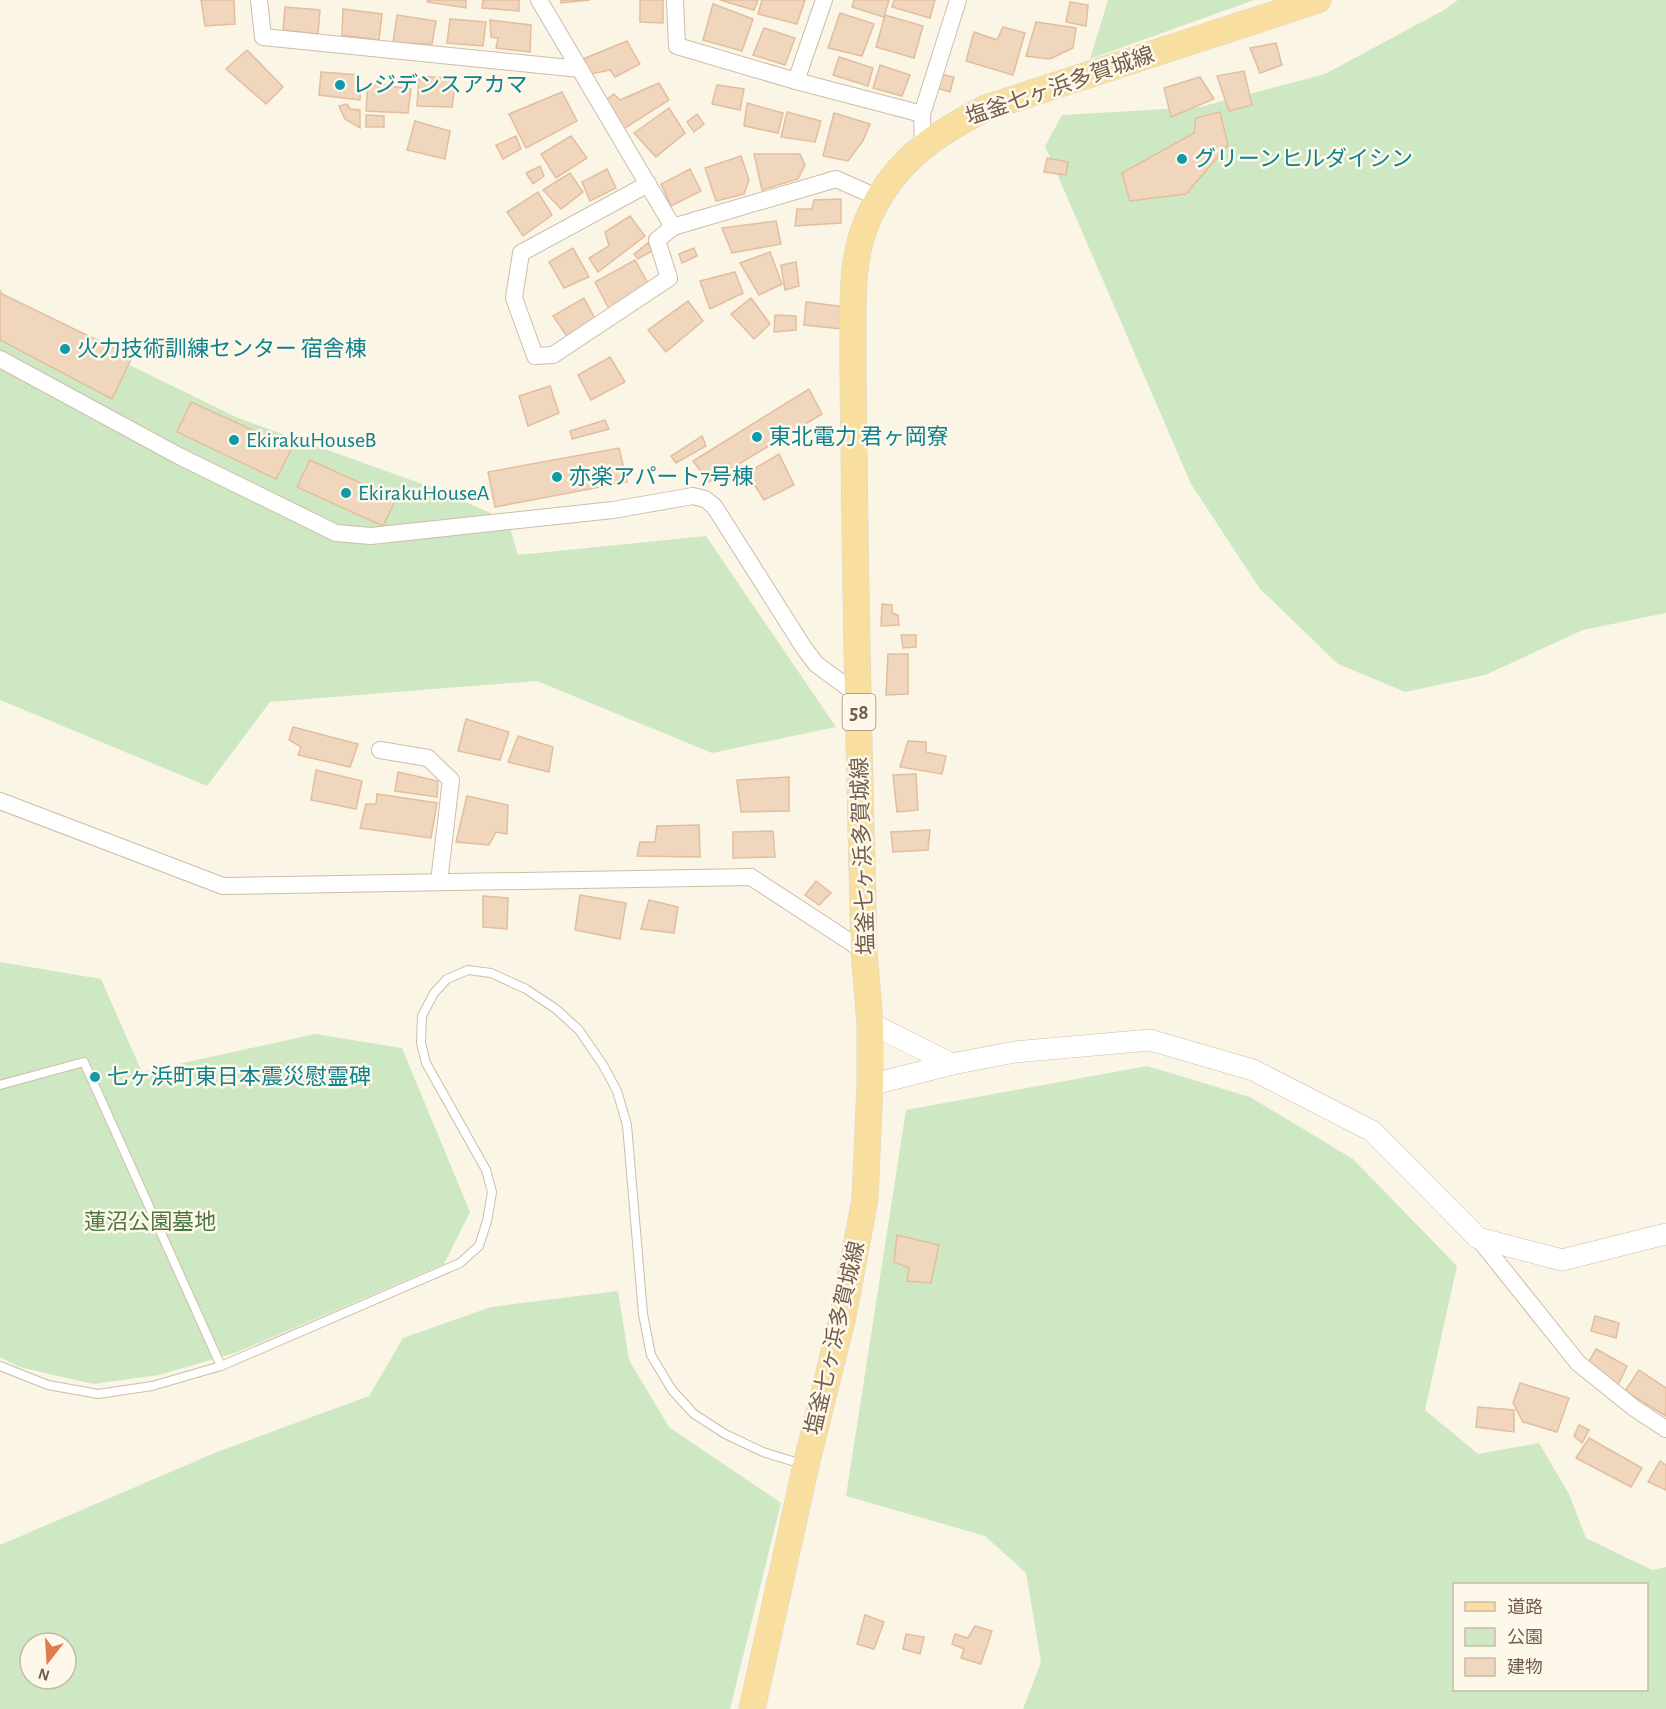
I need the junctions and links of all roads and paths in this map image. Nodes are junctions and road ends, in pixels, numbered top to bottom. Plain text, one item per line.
1 (259, 0) edge
2 (539, 0) edge
3 (675, 0) edge
4 (824, 0) edge
5 (958, 0) edge
6 (1318, 0) edge
7 (580, 69) junction
8 (796, 81) junction
9 (922, 114) junction
10 (923, 145) junction
11 (648, 184) junction
12 (879, 198) junction
13 (673, 227) junction
14 (0, 359) edge
15 (858, 695) junction
16 (380, 750) dead end
17 (0, 801) edge
18 (439, 882) junction
19 (864, 951) junction
20 (870, 1023) junction
21 (952, 1064) junction
22 (0, 1085) edge
23 (870, 1085) junction
24 (1666, 1234) edge
25 (1478, 1238) junction
26 (0, 1366) edge
27 (221, 1366) junction
28 (1666, 1429) edge
29 (806, 1465) junction
30 (752, 1709) edge

1 - 7 street
2 - 7 street
3 - 8 street
4 - 8 street
5 - 9 street
6 - 10 main road, 塩釜七ヶ浜多賀城線 / 58
7 - 11 street
8 - 9 street
9 - 10 street
10 - 12 main road, 塩釜七ヶ浜多賀城線 / 58
11 - 13 street
11 - 13 street
12 - 13 street
12 - 15 main road, 塩釜七ヶ浜多賀城線 / 58
14 - 15 street
15 - 19 main road, 塩釜七ヶ浜多賀城線 / 58
16 - 18 street
17 - 18 street
18 - 19 street
19 - 20 main road, 塩釜七ヶ浜多賀城線 / 58
20 - 21 street
20 - 23 main road, 塩釜七ヶ浜多賀城線 / 58
21 - 23 street
21 - 25 street
22 - 27 lane
23 - 29 main road, 塩釜七ヶ浜多賀城線 / 58
24 - 25 street
25 - 28 street
26 - 27 lane
27 - 29 lane
29 - 30 main road, 塩釜七ヶ浜多賀城線 / 58

